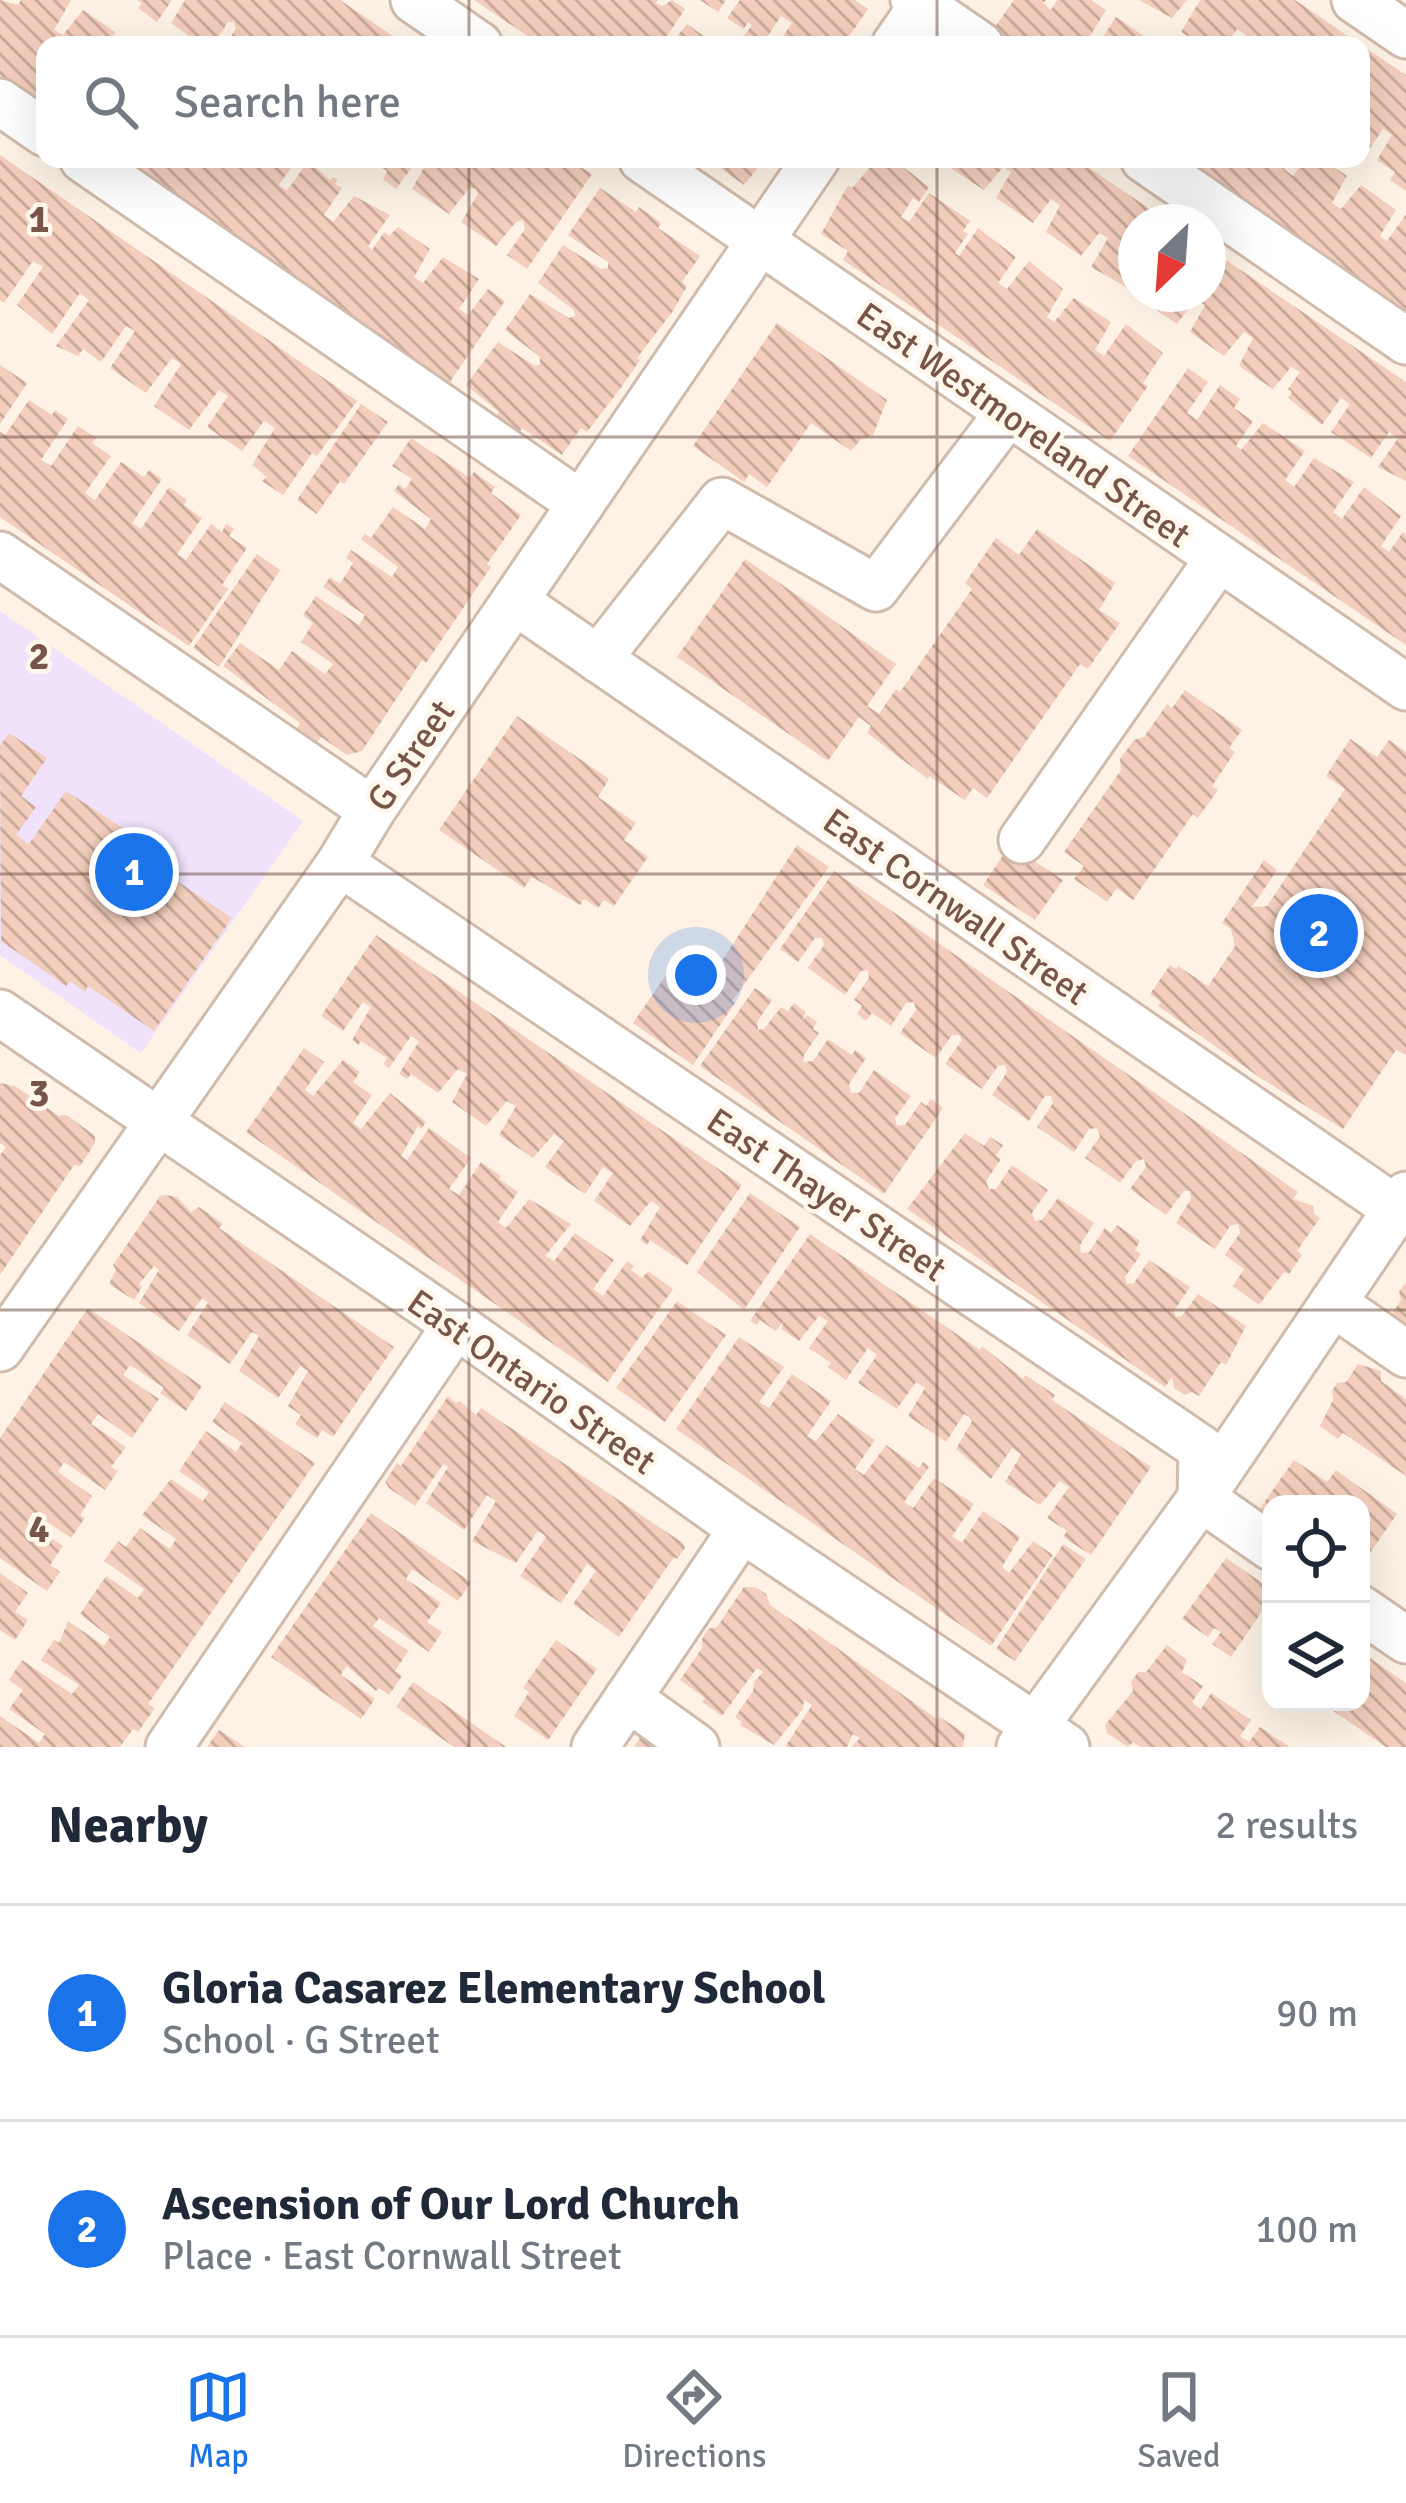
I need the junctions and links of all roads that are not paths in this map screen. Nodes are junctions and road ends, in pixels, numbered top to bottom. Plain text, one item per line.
1 (414, 0) edge
2 (1355, 0) edge
3 (921, 2) edge
4 (1406, 35) edge
5 (466, 36) edge
6 (900, 36) edge
7 (968, 36) edge
8 (0, 102) edge
9 (36, 127) edge
10 (96, 168) edge
11 (655, 168) edge
12 (810, 168) edge
13 (1157, 168) edge
14 (759, 241) junction
15 (1406, 341) edge
16 (1008, 413) junction
17 (580, 503) junction
18 (0, 555) edge
19 (1219, 558) junction
20 (516, 602) junction
21 (598, 659) junction
22 (1406, 687) edge
23 (372, 810) junction
24 (1022, 840) dead end
25 (340, 863) junction
26 (0, 1013) edge
27 (156, 1121) junction
28 (1401, 1202) edge
29 (1333, 1303) junction
30 (455, 1325) junction
31 (0, 1348) edge
32 (1406, 1354) edge
33 (1201, 1498) junction
34 (742, 1529) junction
35 (1262, 1541) edge
36 (1370, 1615) edge
37 (1406, 1640) edge
38 (628, 1699) junction
39 (1040, 1740) edge
40 (169, 1747) edge
41 (595, 1747) edge
42 (696, 1747) edge

1 - 5 street
2 - 4 street
3 - 6 street
3 - 7 street
8 - 9 street
10 - 17 street
11 - 14 street, East Westmoreland Street
12 - 14 street, G Street
13 - 15 street
14 - 16 street, East Westmoreland Street
14 - 17 street, G Street
16 - 19 street, East Westmoreland Street
16 - 21 street
17 - 20 street, G Street
18 - 23 street
19 - 22 street, East Westmoreland Street
19 - 24 street
20 - 21 street, East Cornwall Street
20 - 23 street, G Street
21 - 28 street, East Cornwall Street
23 - 25 street, G Street
25 - 27 street, G Street
25 - 33 street, East Thayer Street
26 - 27 street, East Ontario Street
27 - 30 street, East Ontario Street
27 - 31 street, G Street
28 - 29 street
29 - 32 street
29 - 33 street
30 - 34 street, East Ontario Street
30 - 40 street
33 - 35 street
33 - 39 street
34 - 38 street
34 - 39 street, East Ontario Street
36 - 37 street
38 - 41 street
38 - 42 street

